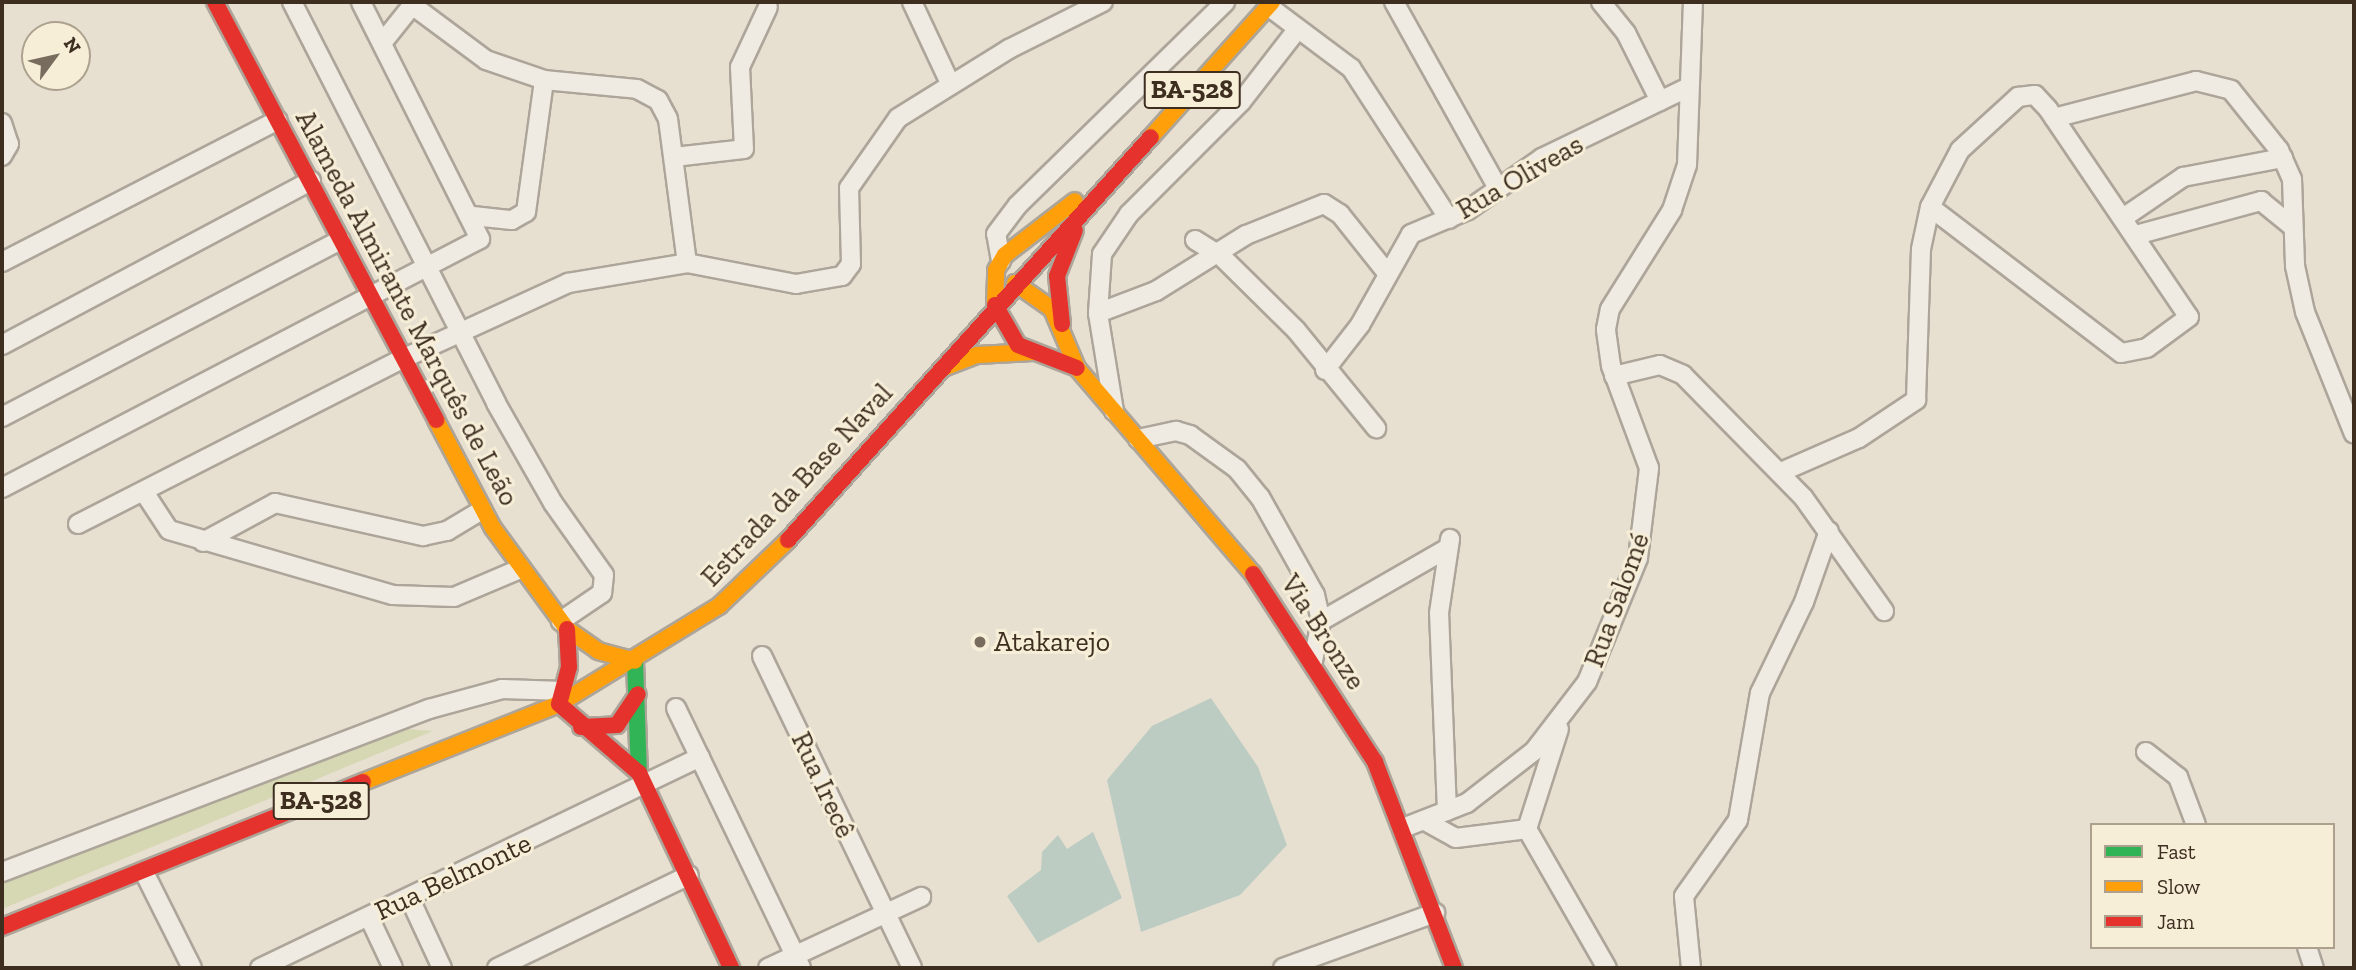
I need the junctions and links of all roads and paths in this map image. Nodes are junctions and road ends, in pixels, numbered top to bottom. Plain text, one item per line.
1 (215, 2) edge
2 (292, 2) edge
3 (361, 2) edge
4 (912, 2) edge
5 (1103, 2) edge
6 (1225, 2) edge
7 (1394, 2) edge
8 (1601, 2) edge
9 (1693, 2) edge
10 (414, 3) edge
11 (1270, 4) edge
12 (768, 7) dead end
13 (1296, 31) junction
14 (382, 43) junction
15 (544, 80) junction
16 (950, 83) junction
17 (1689, 86) junction
18 (1660, 101) junction
19 (2054, 118) junction
20 (278, 120) junction
21 (2, 123) edge
22 (2, 156) edge
23 (674, 157) junction
24 (2283, 158) junction
25 (1111, 176) junction
26 (311, 181) junction
27 (1498, 188) junction
28 (1930, 207) junction
29 (473, 216) junction
30 (2123, 218) junction
31 (1450, 219) junction
32 (2291, 225) junction
33 (2136, 235) junction
34 (341, 240) junction
35 (1195, 240) dead end
36 (1221, 256) junction
37 (1001, 261) junction
38 (2, 262) edge
39 (687, 263) junction
40 (429, 269) junction
41 (1387, 273) junction
42 (1015, 283) junction
43 (369, 299) junction
44 (995, 305) junction
45 (1098, 313) junction
46 (1062, 324) junction
47 (460, 333) junction
48 (2, 345) edge
49 (1032, 352) junction
50 (401, 360) junction
51 (942, 368) junction
52 (1077, 368) junction
53 (1325, 370) junction
54 (1614, 376) junction
55 (1114, 411) junction
56 (2, 417) edge
57 (1376, 428) dead end
58 (2354, 434) edge
59 (1138, 439) junction
60 (1781, 472) junction
61 (2, 488) edge
62 (144, 492) junction
63 (482, 510) junction
64 (78, 524) dead end
65 (1829, 531) junction
66 (203, 542) junction
67 (520, 569) junction
68 (1884, 611) dead end
69 (1321, 621) junction
70 (564, 625) junction
71 (762, 656) dead end
72 (635, 661) junction
73 (1313, 661) junction
74 (639, 690) junction
75 (561, 698) junction
76 (676, 708) dead end
77 (1563, 716) junction
78 (581, 727) junction
79 (2146, 752) dead end
80 (700, 757) junction
81 (642, 779) junction
82 (1447, 811) junction
83 (1425, 821) junction
84 (2195, 823) edge
85 (1403, 828) junction
86 (1527, 829) junction
87 (2, 872) edge
88 (144, 872) junction
89 (689, 875) junction
90 (921, 897) dead end
91 (410, 899) junction
92 (1435, 913) junction
93 (885, 914) junction
94 (369, 917) junction
95 (2, 928) edge
96 (2308, 949) edge
97 (798, 962) edge
98 (188, 967) edge
99 (260, 968) edge
100 (393, 968) edge
101 (442, 968) edge
102 (497, 968) edge
103 (731, 968) edge
104 (768, 968) edge
105 (912, 968) edge
106 (1283, 968) edge
107 (1454, 968) edge
108 (1607, 968) edge
109 (1691, 968) edge
110 (2315, 968) edge

1 - 20 main road, Alameda Almirante Marquês de Leão
2 - 40 street
3 - 14 street
4 - 16 street
5 - 16 street
6 - 37 street
7 - 27 street
8 - 18 street
9 - 17 street, Rua Salomé
10 - 14 street
10 - 15 street
11 - 13 street
11 - 25 main road, Estrada da Base Naval / BA-528
12 - 23 street
13 - 31 street
13 - 45 street
14 - 29 street
15 - 23 street
15 - 29 street
16 - 39 street
17 - 18 street, Rua Oliveas
17 - 54 street, Rua Salomé
18 - 27 street, Rua Oliveas
19 - 24 street
19 - 28 street
19 - 30 street
20 - 26 main road, Alameda Almirante Marquês de Leão
20 - 38 street
21 - 22 street
23 - 39 street
24 - 30 street
24 - 32 street
25 - 37 main road
25 - 42 main road, Estrada da Base Naval / BA-528
25 - 46 main road
26 - 34 main road, Alameda Almirante Marquês de Leão
26 - 48 street
27 - 31 street, Rua Oliveas
28 - 33 street
28 - 60 street
29 - 40 street
30 - 33 street
31 - 41 street, Rua Oliveas
32 - 33 street
32 - 58 street
34 - 43 main road, Alameda Almirante Marquês de Leão
34 - 56 street
35 - 36 street
36 - 41 street
36 - 45 street
36 - 53 street
37 - 44 main road
39 - 47 street
40 - 43 street
40 - 47 street
41 - 53 street, Rua Oliveas
42 - 44 main road, Estrada da Base Naval / BA-528
42 - 46 main road, Via Bronze
43 - 50 main road, Alameda Almirante Marquês de Leão
43 - 61 street
44 - 49 main road, Via Bronze
44 - 51 main road, Estrada da Base Naval / BA-528
45 - 55 street
46 - 52 main road, Via Bronze
47 - 50 street
47 - 70 street
49 - 51 main road
49 - 52 main road, Via Bronze
50 - 62 street
50 - 63 main road, Alameda Almirante Marquês de Leão
51 - 72 main road, Estrada da Base Naval / BA-528
52 - 55 main road, Via Bronze
53 - 57 street
54 - 60 street
54 - 77 street, Rua Salomé
55 - 59 main road, Via Bronze
59 - 69 street
59 - 73 main road, Via Bronze
60 - 65 street
62 - 64 street
62 - 66 street
63 - 66 street
63 - 67 main road, Alameda Almirante Marquês de Leão
65 - 68 street
65 - 109 street
66 - 67 street
67 - 70 main road, Alameda Almirante Marquês de Leão
69 - 73 street
69 - 82 street
70 - 72 main road, Alameda Almirante Marquês de Leão
70 - 75 main road
71 - 93 street, Rua Irecê
72 - 74 main road
72 - 75 main road, Estrada da Base Naval / BA-528
73 - 85 main road, Via Bronze
74 - 78 main road
74 - 81 main road
75 - 78 main road
75 - 87 street
75 - 88 main road, Estrada da Base Naval / BA-528
76 - 80 street
77 - 82 street, Rua Salomé
77 - 86 street, Rua Salomé
78 - 81 main road
79 - 84 street
80 - 81 street, Rua Belmonte
80 - 97 street
81 - 89 main road
81 - 91 street, Rua Belmonte
82 - 83 street, Rua Salomé
83 - 85 street, Rua Salomé
83 - 86 street
85 - 92 main road, Via Bronze
86 - 108 street
88 - 95 main road, Estrada da Base Naval / BA-528
88 - 98 street
89 - 102 street
89 - 103 main road
90 - 93 street
91 - 94 street, Rua Belmonte
91 - 101 street
92 - 106 street
92 - 107 main road, Via Bronze
93 - 97 street
93 - 105 street, Rua Irecê
94 - 99 street, Rua Belmonte
94 - 100 street
96 - 110 street
97 - 104 street

